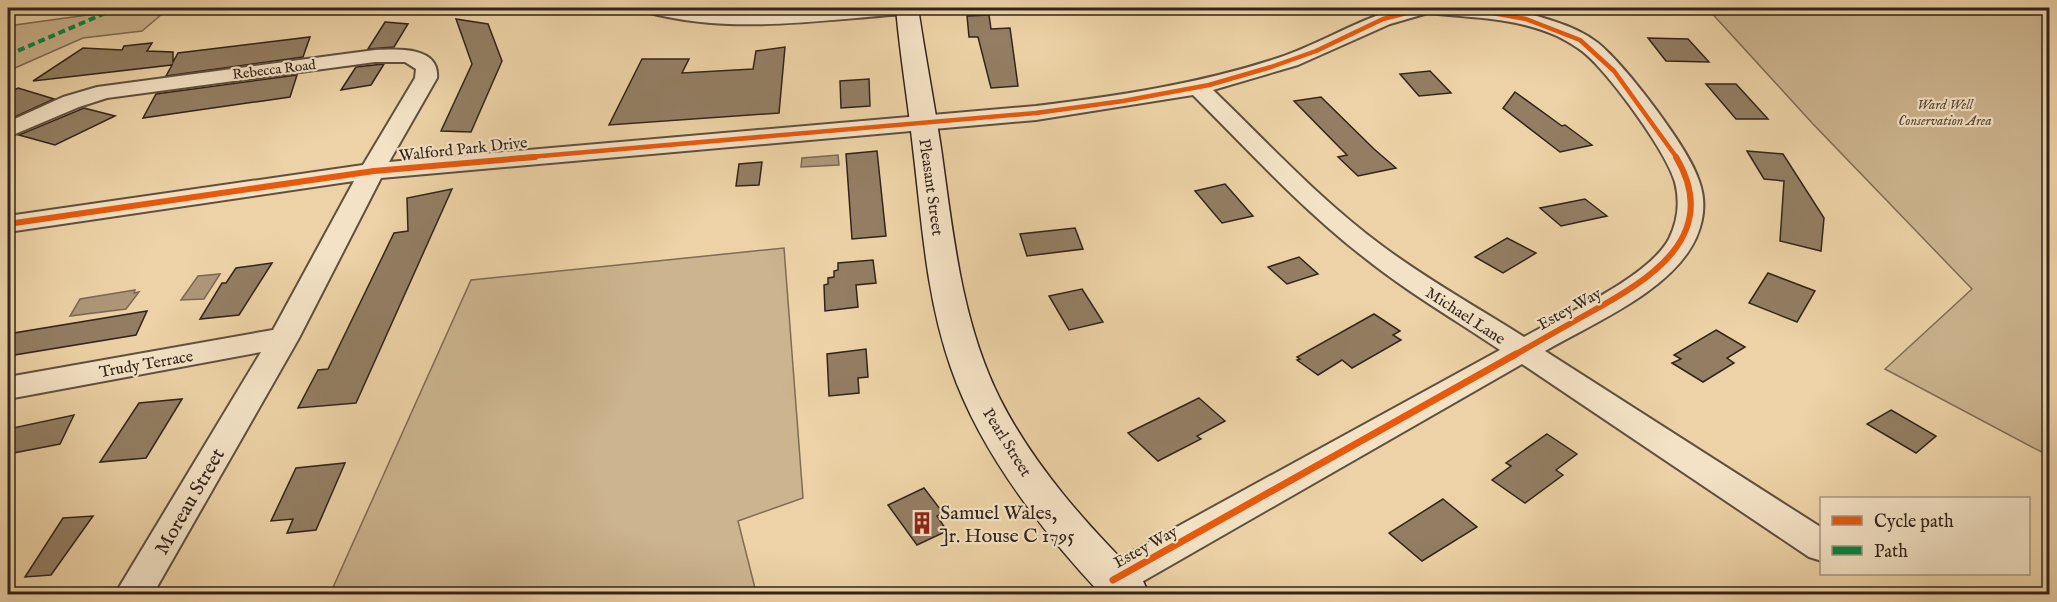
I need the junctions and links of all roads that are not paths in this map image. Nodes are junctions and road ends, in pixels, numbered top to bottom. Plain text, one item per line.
1 (654, 8) edge
2 (906, 8) edge
3 (1428, 8) edge
4 (1199, 88) junction
5 (924, 123) junction
6 (8, 130) edge
7 (374, 171) junction
8 (8, 224) edge
9 (951, 296) joint
10 (284, 338) junction
11 (1522, 350) junction
12 (8, 388) edge
13 (1820, 545) edge
14 (1120, 587) edge
15 (134, 594) edge

1 - 2 street
2 - 5 main road, Pleasant Street
3 - 4 street, Estey Way
3 - 11 street, Estey Way
4 - 5 street, Estey Way
4 - 11 street, Michael Lane
5 - 7 street, Walford Park Drive
5 - 9 main road, Pleasant Street
6 - 7 street, Rebecca Road
7 - 8 street, Walford Park Drive
7 - 10 street
9 - 14 main road, Pearl Street
10 - 12 street, Trudy Terrace
10 - 15 street, Moreau Street
11 - 13 street, Michael Lane
11 - 14 street, Estey Way

